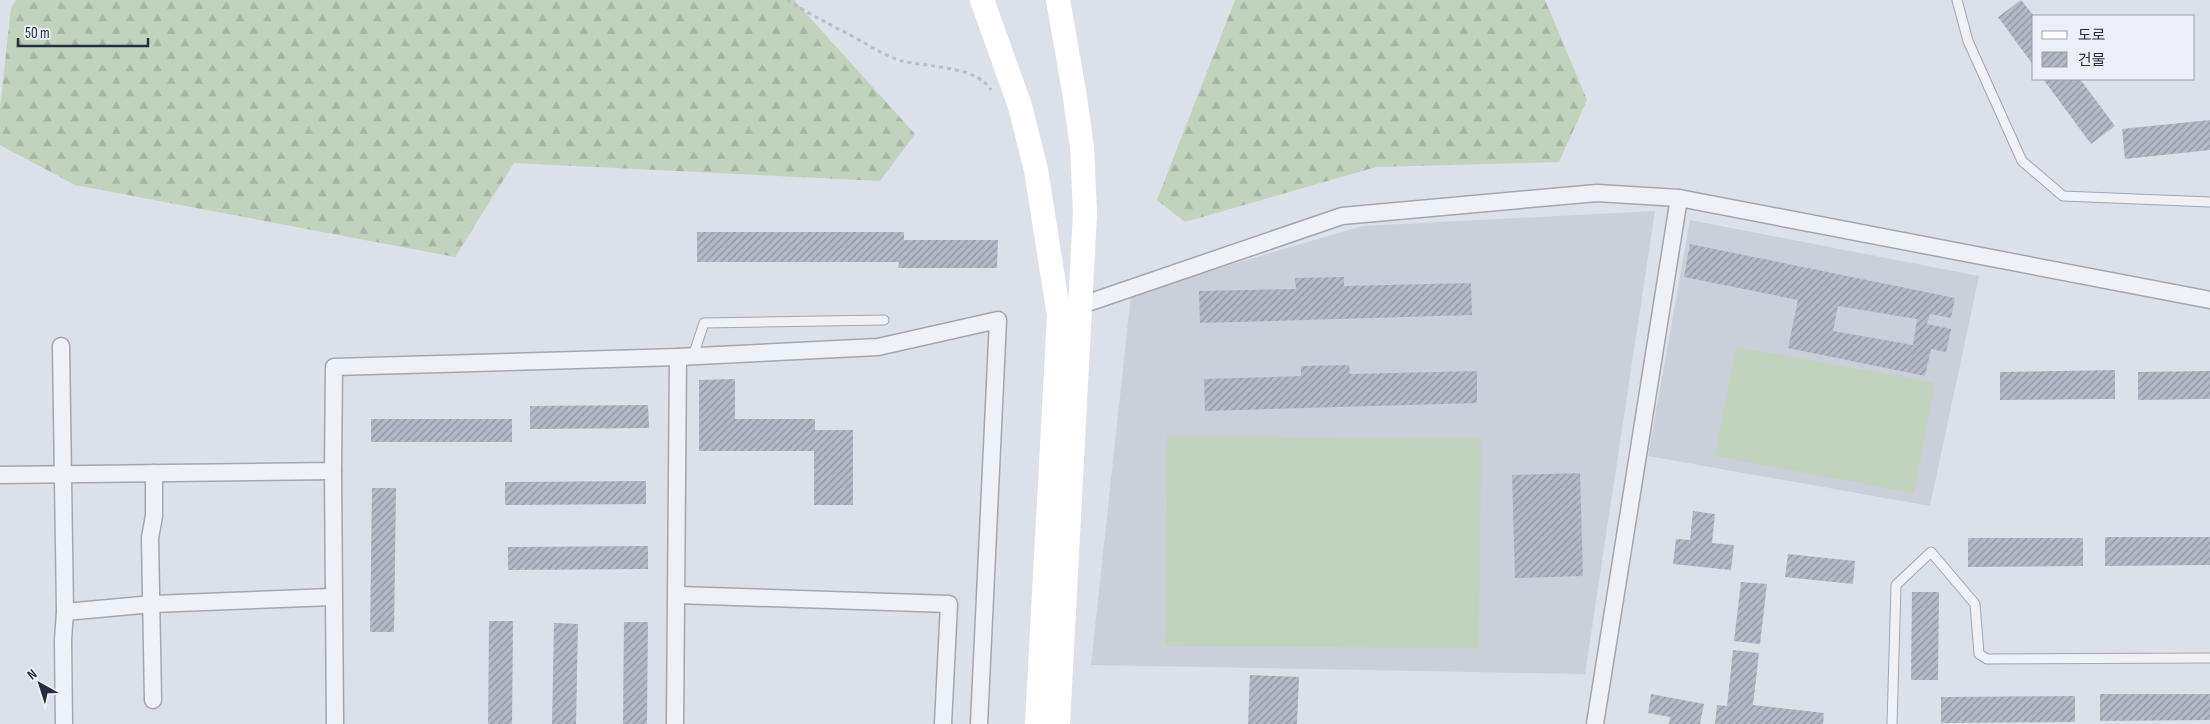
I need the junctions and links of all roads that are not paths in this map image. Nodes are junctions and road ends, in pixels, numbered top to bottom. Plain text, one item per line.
1 (982, 0) edge
2 (1058, 0) edge
3 (1958, 0) edge
4 (1679, 198) junction
5 (2210, 202) edge
6 (2210, 300) edge
7 (1080, 304) junction
8 (1059, 316) junction
9 (884, 320) dead end
10 (62, 346) dead end
11 (685, 357) junction
12 (332, 471) junction
13 (154, 473) junction
14 (64, 474) junction
15 (0, 475) edge
16 (677, 595) junction
17 (332, 597) junction
18 (153, 604) junction
19 (65, 612) junction
20 (2210, 658) edge
21 (153, 700) dead end
22 (1047, 722) edge
23 (64, 724) edge
24 (335, 724) edge
25 (675, 724) edge
26 (943, 724) edge
27 (980, 724) edge
28 (1595, 724) edge
29 (1892, 724) edge

1 - 8 street
2 - 7 street
3 - 5 lane
4 - 6 street
4 - 7 street
4 - 28 street
7 - 8 street
7 - 22 street
8 - 22 street
9 - 11 lane
10 - 14 street
11 - 12 street
11 - 16 street
11 - 27 street
12 - 13 street
12 - 17 street
13 - 14 street
13 - 18 street
14 - 15 street
14 - 19 street
16 - 25 street
16 - 26 street
17 - 18 street
17 - 24 street
18 - 19 street
18 - 21 street
19 - 23 street
20 - 29 lane

